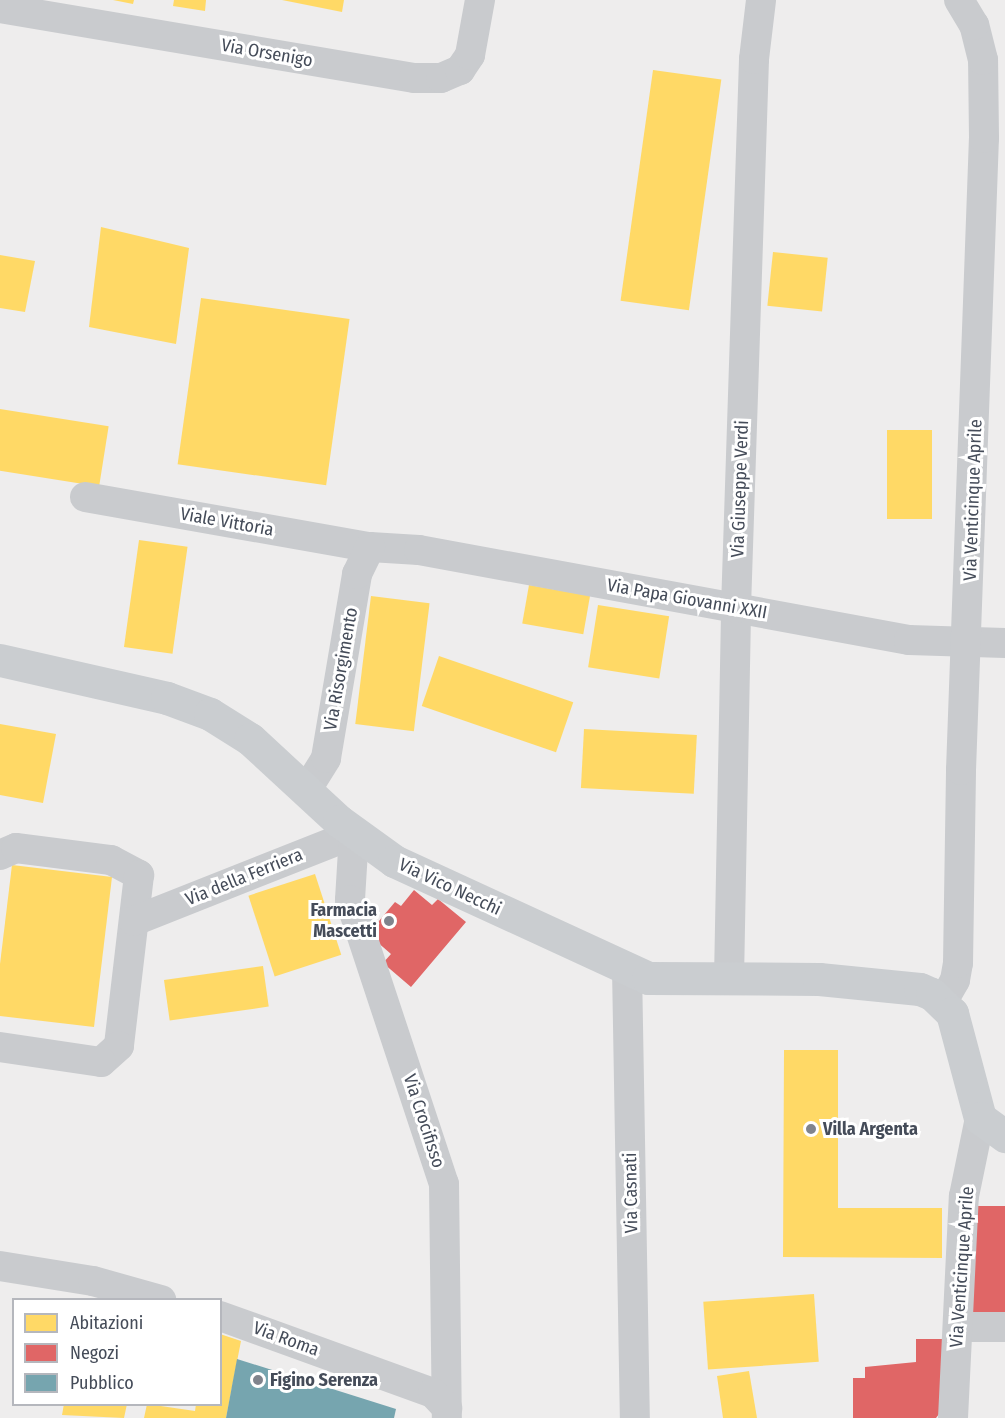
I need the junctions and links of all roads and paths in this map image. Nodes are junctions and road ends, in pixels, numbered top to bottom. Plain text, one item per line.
1 (480, 0) edge
2 (761, 0) edge
3 (958, 0) edge
4 (981, 0) edge
5 (0, 8) edge
6 (983, 60) junction
7 (85, 498) dead end
8 (370, 547) junction
9 (736, 608) junction
10 (1005, 642) edge
11 (968, 643) junction
12 (0, 660) edge
13 (307, 789) junction
14 (354, 834) junction
15 (0, 855) edge
16 (134, 921) junction
17 (627, 968) junction
18 (729, 979) junction
19 (943, 1001) junction
20 (0, 1047) edge
21 (992, 1126) edge
22 (0, 1266) edge
23 (157, 1298) edge
24 (222, 1317) edge
25 (958, 1327) junction
26 (1005, 1327) edge
27 (447, 1413) edge
28 (635, 1418) edge
29 (953, 1418) edge

1 - 5 street, Via Orsenigo
2 - 9 street, Via Giuseppe Verdi
3 - 6 street, Via Venticinque Aprile
4 - 6 street
6 - 11 street, Via Venticinque Aprile
7 - 8 street, Viale Vittoria
8 - 9 street, Via Papa Giovanni XXII
8 - 13 street, Via Risorgimento
9 - 11 street, Via Papa Giovanni XXII
9 - 18 street, Via Giuseppe Verdi
10 - 11 street, Via Papa Giovanni XXII
11 - 19 street, Via Venticinque Aprile
12 - 13 street, Via Vico Necchi
13 - 14 street, Via Vico Necchi
14 - 16 street, Via della Ferriera
14 - 17 street, Via Vico Necchi
14 - 27 street, Via Crocifisso
15 - 16 street
16 - 20 street
17 - 18 street, Via Vico Necchi
17 - 28 street, Via Casnati
18 - 19 street, Via Vico Necchi
19 - 21 street
21 - 25 street, Via Venticinque Aprile
22 - 23 street
24 - 27 street, Via Roma
25 - 26 street
25 - 29 street, Via Venticinque Aprile

